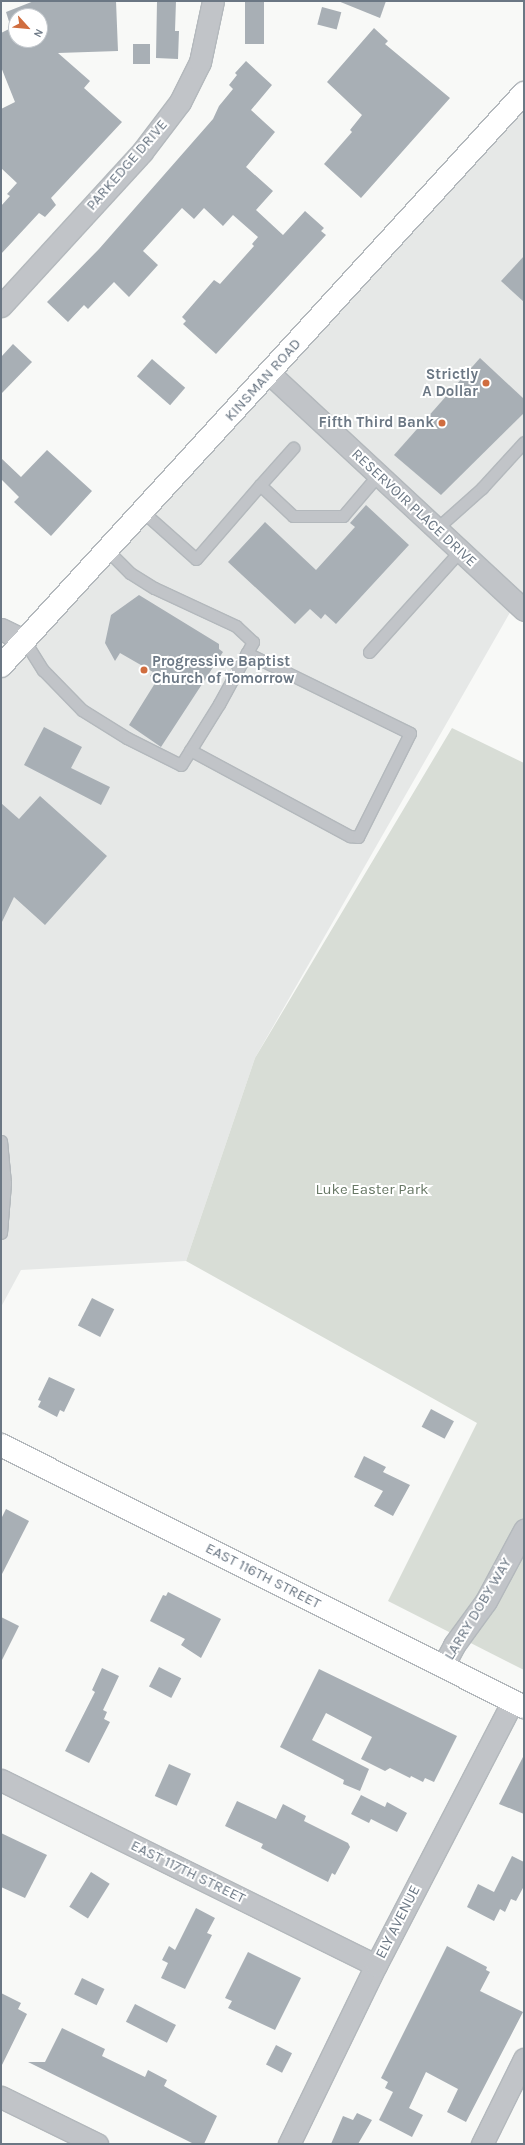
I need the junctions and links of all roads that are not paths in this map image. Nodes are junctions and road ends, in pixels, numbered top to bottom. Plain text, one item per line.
1 (213, 1) edge
2 (524, 93) edge
3 (1, 306) edge
4 (269, 373) junction
5 (524, 442) edge
6 (292, 448) dead end
7 (378, 475) junction
8 (260, 485) junction
9 (142, 511) junction
10 (448, 540) junction
11 (107, 550) junction
12 (524, 610) edge
13 (1, 628) edge
14 (24, 640) junction
15 (369, 652) dead end
16 (247, 653) junction
17 (1, 666) edge
18 (190, 750) junction
19 (1, 1141) edge
20 (1, 1233) edge
21 (1, 1446) edge
22 (524, 1530) edge
23 (443, 1666) junction
24 (518, 1704) edge
25 (1, 1780) edge
26 (376, 1965) junction
27 (524, 2059) edge
28 (1, 2097) edge
29 (97, 2144) edge
30 (289, 2144) edge
31 (482, 2144) edge

1 - 3 street, PARKEDGE DRIVE
2 - 4 main road, KINSMAN ROAD
4 - 7 street, RESERVOIR PLACE DRIVE
4 - 9 main road, KINSMAN ROAD
5 - 10 lane
6 - 8 lane
7 - 8 lane
7 - 10 street, RESERVOIR PLACE DRIVE
8 - 9 lane
9 - 11 main road, KINSMAN ROAD
10 - 12 street, RESERVOIR PLACE DRIVE
10 - 15 lane
11 - 14 main road, KINSMAN ROAD
11 - 16 lane
13 - 14 street
14 - 17 main road, KINSMAN ROAD
14 - 18 lane
16 - 18 lane
16 - 18 lane
19 - 20 lane
21 - 23 main road, EAST 116TH STREET
22 - 23 street, LARRY DOBY WAY
23 - 24 main road, EAST 116TH STREET
24 - 26 street, ELY AVENUE
25 - 26 street, EAST 117TH STREET
26 - 30 street, ELY AVENUE
27 - 31 street
28 - 29 street

